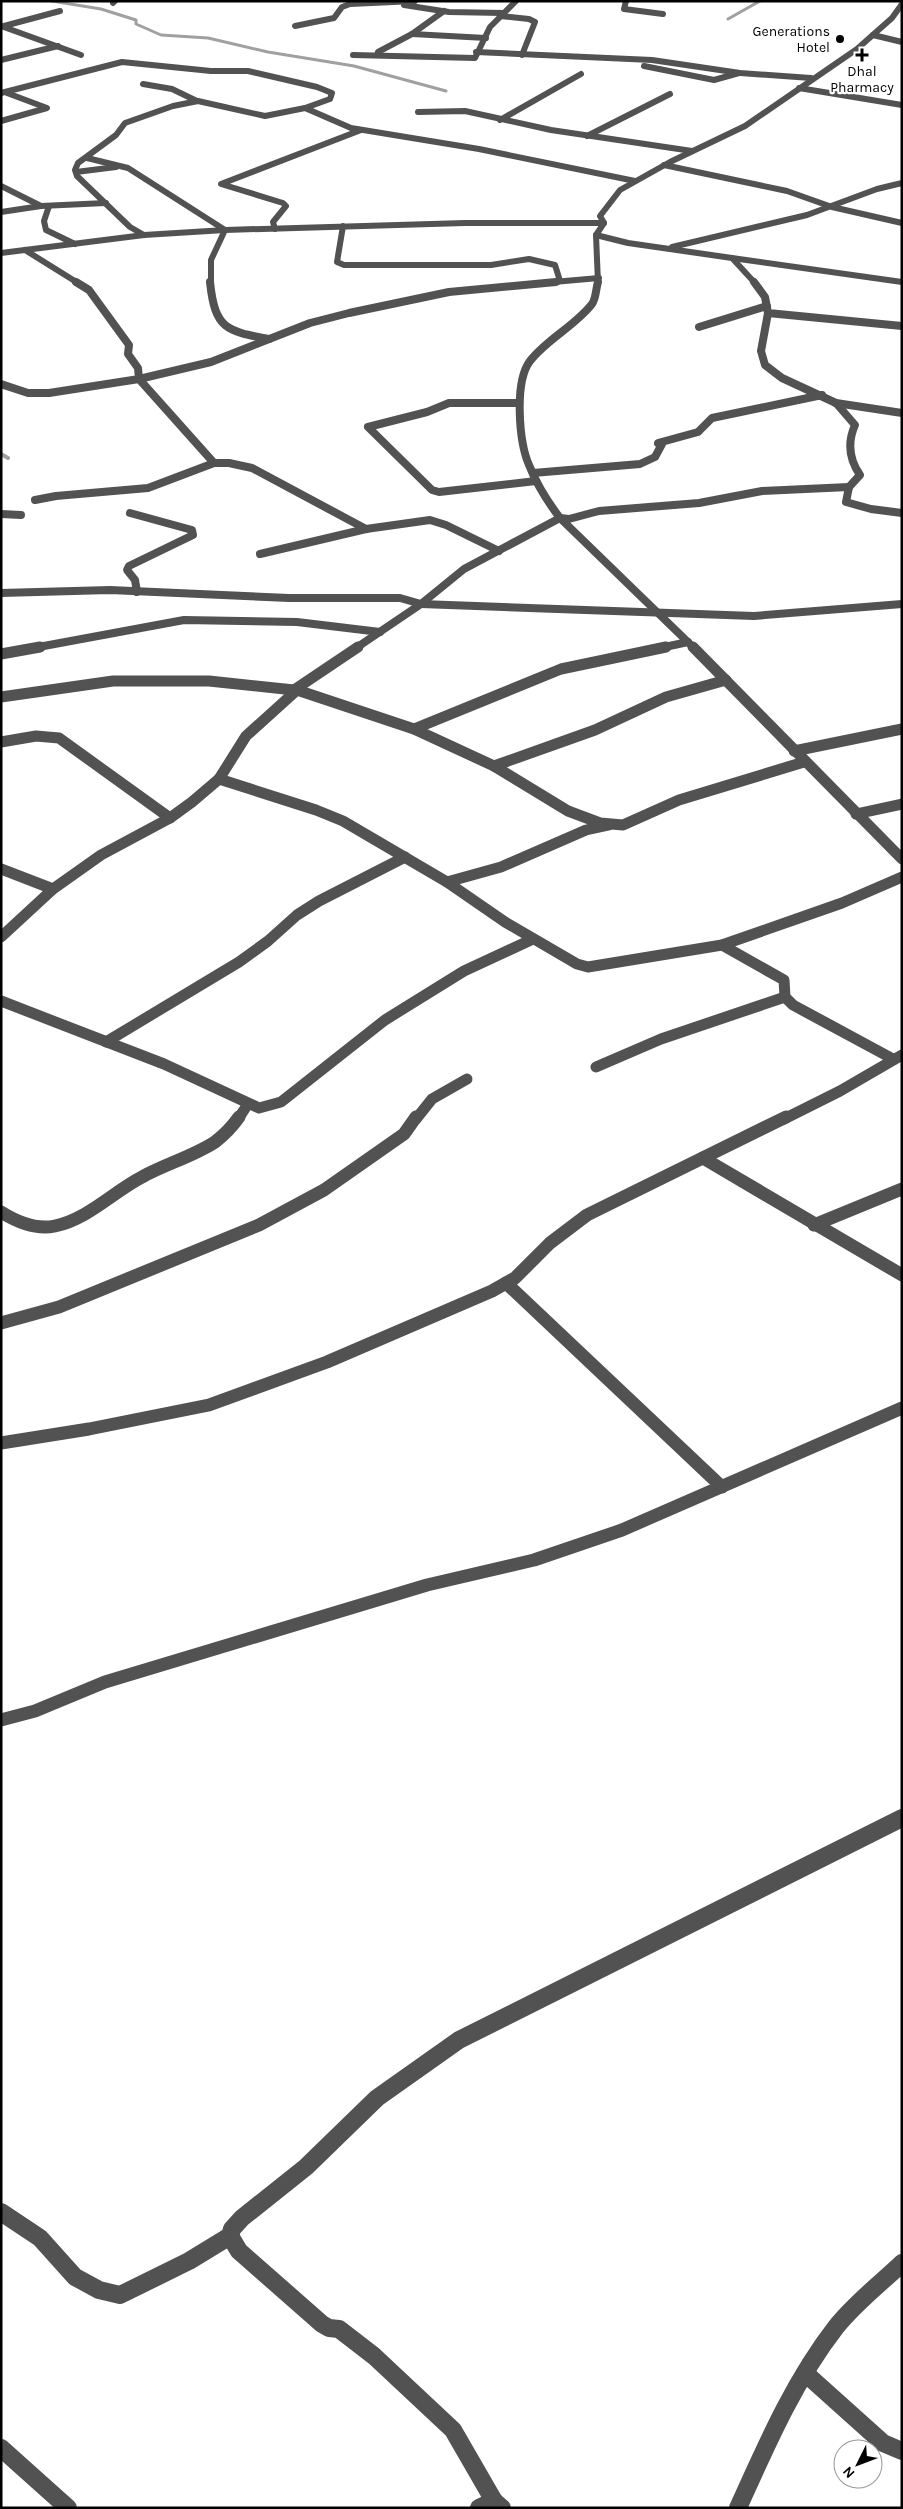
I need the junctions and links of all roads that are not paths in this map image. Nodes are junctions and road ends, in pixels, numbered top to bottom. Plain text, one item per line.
1 (344, 1) edge
2 (415, 1) edge
3 (516, 1) edge
4 (626, 1) edge
5 (350, 3) junction
6 (397, 4) junction
7 (902, 4) edge
8 (60, 11) dead end
9 (444, 11) junction
10 (663, 14) dead end
11 (502, 15) junction
12 (2, 26) edge
13 (295, 26) dead end
14 (412, 34) junction
15 (873, 35) junction
16 (486, 38) junction
17 (902, 42) edge
18 (58, 46) junction
19 (476, 52) junction
20 (81, 54) dead end
21 (353, 55) dead end
22 (377, 55) junction
23 (522, 55) junction
24 (610, 58) junction
25 (1, 60) edge
26 (740, 73) junction
27 (580, 74) dead end
28 (811, 78) junction
29 (143, 84) dead end
30 (799, 88) junction
31 (4, 93) edge
32 (670, 94) dead end
33 (197, 100) junction
34 (902, 106) edge
35 (305, 108) junction
36 (418, 112) dead end
37 (500, 120) junction
38 (1, 121) edge
39 (361, 130) junction
40 (587, 136) junction
41 (692, 151) junction
42 (86, 158) junction
43 (664, 165) junction
44 (76, 172) junction
45 (146, 178) junction
46 (635, 181) junction
47 (902, 183) edge
48 (1, 186) edge
49 (106, 203) junction
50 (41, 206) junction
51 (49, 206) junction
52 (832, 207) junction
53 (1, 212) edge
54 (604, 223) junction
55 (902, 223) edge
56 (344, 226) junction
57 (275, 229) junction
58 (226, 230) junction
59 (144, 235) junction
60 (596, 235) junction
61 (75, 244) junction
62 (667, 248) junction
63 (25, 250) junction
64 (1, 253) edge
65 (732, 258) junction
66 (599, 278) junction
67 (560, 281) junction
68 (901, 281) edge
69 (768, 309) junction
70 (902, 326) edge
71 (699, 327) dead end
72 (269, 339) junction
73 (138, 379) junction
74 (1, 384) edge
75 (822, 395) junction
76 (518, 402) junction
77 (836, 403) junction
78 (902, 413) edge
79 (214, 463) junction
80 (532, 472) junction
81 (536, 481) junction
82 (849, 487) junction
83 (36, 500) dead end
84 (130, 513) dead end
85 (902, 513) edge
86 (1, 514) edge
87 (21, 515) dead end
88 (560, 518) junction
89 (366, 529) junction
90 (498, 551) junction
91 (260, 554) dead end
92 (137, 592) junction
93 (1, 593) edge
94 (421, 604) junction
95 (902, 604) edge
96 (658, 614) junction
97 (380, 632) junction
98 (688, 642) junction
99 (1, 654) edge
100 (726, 680) junction
101 (296, 690) junction
102 (1, 697) edge
103 (414, 729) junction
104 (902, 730) edge
105 (1, 742) edge
106 (794, 751) junction
107 (804, 762) junction
108 (494, 766) junction
109 (219, 780) junction
110 (902, 804) edge
111 (856, 814) junction
112 (170, 818) junction
113 (609, 825) junction
114 (405, 857) junction
115 (902, 859) edge
116 (1, 868) edge
117 (902, 877) edge
118 (447, 882) junction
119 (53, 889) junction
120 (1, 937) edge
121 (533, 939) junction
122 (722, 945) junction
123 (785, 997) junction
124 (1, 1001) edge
125 (106, 1042) junction
126 (897, 1057) edge
127 (596, 1067) dead end
128 (467, 1079) dead end
129 (248, 1104) junction
130 (703, 1158) junction
131 (902, 1189) edge
132 (1, 1212) edge
133 (814, 1225) junction
134 (902, 1274) edge
135 (506, 1283) junction
136 (1, 1323) edge
137 (902, 1408) edge
138 (1, 1443) edge
139 (722, 1487) junction
140 (1, 1720) edge
141 (902, 1818) edge
142 (1, 2212) edge
143 (230, 2236) junction
144 (902, 2263) edge
145 (805, 2373) junction
146 (1, 2448) edge
147 (902, 2451) edge
148 (492, 2506) edge
149 (68, 2508) edge
150 (738, 2508) edge

1 - 5 street
2 - 6 street
3 - 11 street
4 - 10 street
5 - 6 street
5 - 13 street
6 - 9 street
7 - 15 street
8 - 12 street
9 - 11 street
9 - 14 street
11 - 16 street
11 - 23 street
12 - 18 street
14 - 16 street
14 - 22 street
15 - 17 street
15 - 28 street
16 - 19 street
18 - 20 street
18 - 25 street
19 - 22 street
19 - 23 street
21 - 22 street
23 - 24 street
24 - 26 street
24 - 26 street
26 - 28 street
27 - 37 street
28 - 30 street
29 - 33 street
30 - 34 street
30 - 41 street
31 - 35 street
31 - 38 street
32 - 40 street
33 - 35 street
33 - 42 street
35 - 39 street
36 - 37 street
37 - 40 street
39 - 46 street
39 - 57 street
40 - 41 street
41 - 43 street
42 - 44 street
42 - 45 street
43 - 46 street
43 - 52 street
44 - 45 street
44 - 49 street
45 - 58 street
46 - 54 street
47 - 52 street
48 - 50 street
49 - 51 street
49 - 59 street
50 - 51 street
50 - 53 street
51 - 61 street
52 - 55 street
52 - 62 street
54 - 56 street
54 - 60 street
56 - 57 street
56 - 67 street
57 - 58 street
58 - 59 street
58 - 72 street
59 - 61 street
60 - 62 street
60 - 66 street
61 - 63 street
62 - 65 street
63 - 64 street
63 - 73 street
65 - 68 street
65 - 69 street
66 - 67 street
66 - 76 street
67 - 72 street
69 - 70 street
69 - 71 street
69 - 75 street
72 - 73 street
73 - 74 street
73 - 79 street
75 - 77 street
75 - 80 street
76 - 80 street
76 - 81 street
77 - 78 street
77 - 82 street
79 - 83 street
79 - 89 street
80 - 81 street
81 - 88 street
82 - 85 street
82 - 88 street
84 - 92 street
86 - 87 street
88 - 90 street
88 - 96 street
89 - 90 street
89 - 91 street
90 - 94 street
92 - 93 street
92 - 94 street
94 - 96 street
94 - 97 street
95 - 96 street
96 - 98 street
97 - 99 street
97 - 101 street
98 - 100 street
98 - 103 street
100 - 106 street
100 - 108 street
101 - 102 street
101 - 103 street
101 - 109 street
103 - 108 street
104 - 106 street
105 - 112 street
106 - 107 street
107 - 111 street
107 - 113 street
108 - 113 street
109 - 112 street
109 - 114 street
110 - 111 street
111 - 115 street
112 - 119 street
113 - 118 street
114 - 118 street
114 - 125 street
116 - 119 street
117 - 122 street
118 - 121 street
119 - 120 street
121 - 122 street
121 - 129 street
122 - 123 street
123 - 126 street
123 - 127 street
124 - 125 street
125 - 129 street
126 - 130 street
128 - 136 street
129 - 132 street
130 - 133 street
130 - 135 street
131 - 133 street
133 - 134 street
135 - 138 street
135 - 139 street
137 - 139 street
139 - 140 street
141 - 143 street
142 - 143 street
143 - 148 street
144 - 145 street
145 - 147 street
145 - 150 street
146 - 149 street

